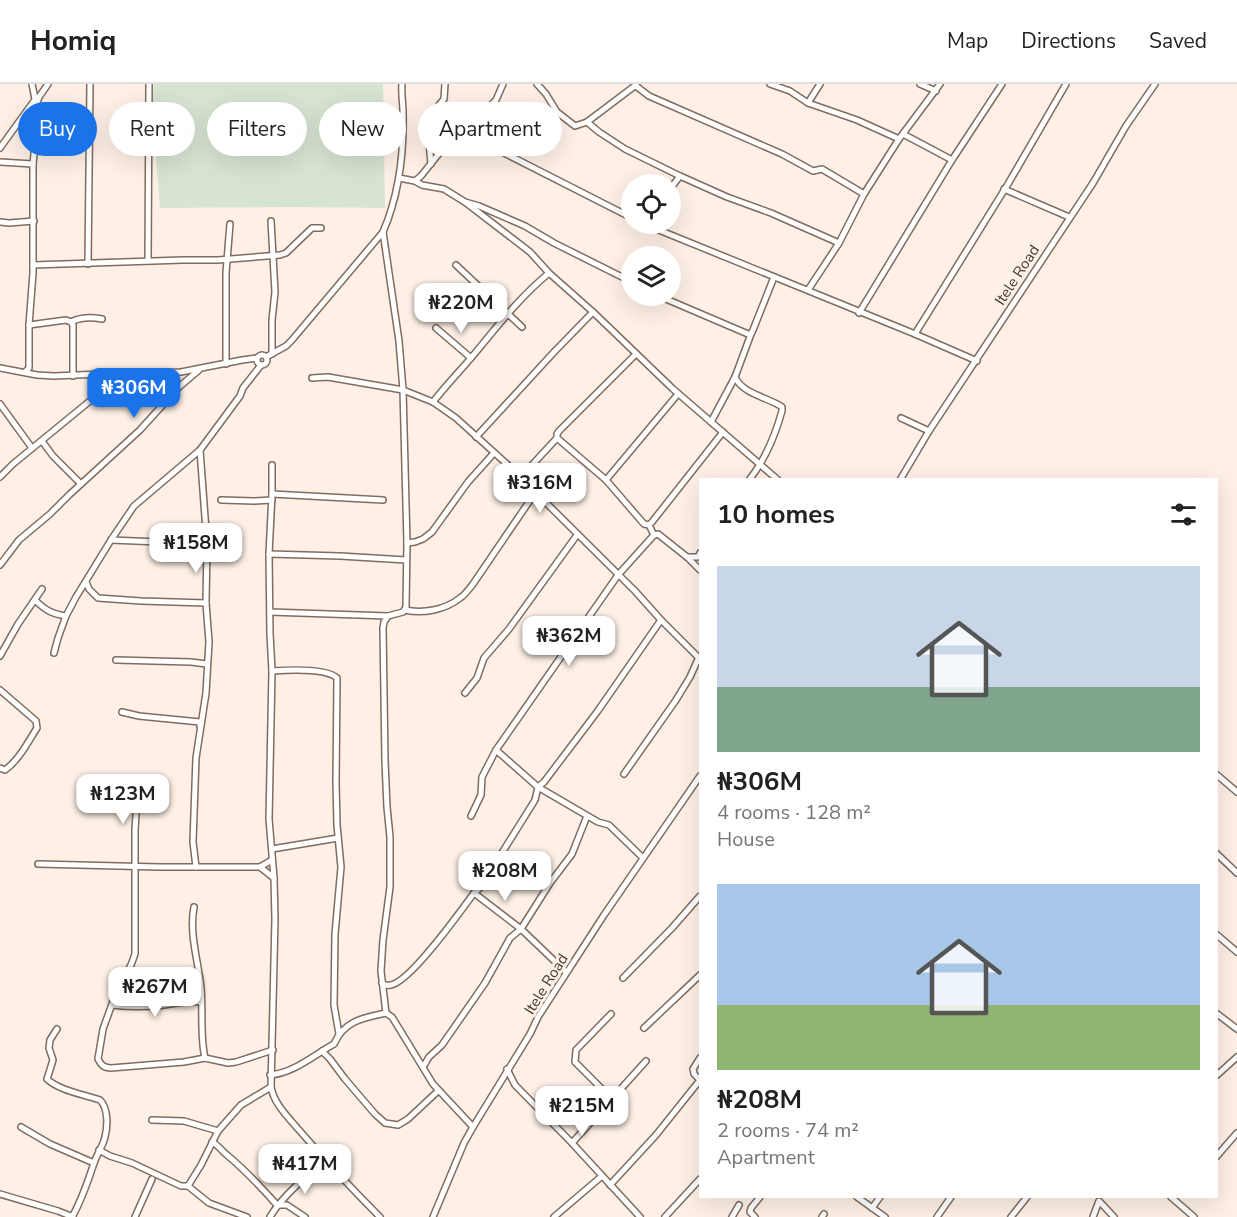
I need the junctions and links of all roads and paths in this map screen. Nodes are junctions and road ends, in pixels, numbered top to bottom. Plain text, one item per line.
1 (33, 84) edge
2 (48, 84) edge
3 (90, 84) edge
4 (149, 84) edge
5 (402, 84) edge
6 (445, 84) edge
7 (503, 84) edge
8 (770, 84) edge
9 (820, 84) edge
10 (920, 84) edge
11 (940, 84) edge
12 (1002, 84) edge
13 (1066, 84) edge
14 (1155, 84) edge
15 (539, 85) edge
16 (637, 85) edge
17 (936, 91) junction
18 (35, 99) joint
19 (37, 102) edge
20 (494, 102) edge
21 (808, 103) junction
22 (587, 122) junction
23 (901, 137) junction
24 (0, 148) edge
25 (34, 156) edge
26 (437, 156) edge
27 (511, 156) edge
28 (952, 160) junction
29 (0, 162) edge
30 (33, 164) junction
31 (431, 165) junction
32 (676, 174) edge
33 (681, 176) edge
34 (399, 178) junction
35 (415, 181) junction
36 (1004, 189) junction
37 (864, 194) junction
38 (465, 202) junction
39 (621, 212) edge
40 (1070, 217) junction
41 (34, 221) junction
42 (271, 221) dead end
43 (0, 222) edge
44 (230, 224) dead end
45 (321, 228) dead end
46 (383, 232) junction
47 (670, 234) edge
48 (839, 243) junction
49 (273, 255) junction
50 (227, 259) junction
51 (148, 261) junction
52 (88, 264) junction
53 (33, 265) junction
54 (456, 265) dead end
55 (549, 273) junction
56 (621, 276) edge
57 (774, 277) junction
58 (808, 290) junction
59 (681, 306) edge
60 (593, 312) junction
61 (508, 313) junction
62 (859, 313) junction
63 (102, 319) dead end
64 (71, 322) junction
65 (29, 325) junction
66 (522, 327) dead end
67 (436, 328) dead end
68 (751, 333) junction
69 (915, 334) junction
70 (636, 354) junction
71 (269, 356) junction
72 (257, 358) junction
73 (471, 358) junction
74 (977, 361) junction
75 (226, 364) junction
76 (261, 365) junction
77 (0, 368) edge
78 (200, 368) junction
79 (25, 372) junction
80 (124, 373) junction
81 (73, 376) junction
82 (735, 377) junction
83 (312, 378) dead end
84 (403, 390) junction
85 (678, 394) junction
86 (434, 402) junction
87 (0, 404) edge
88 (901, 418) dead end
89 (711, 422) junction
90 (929, 431) junction
91 (723, 432) junction
92 (476, 437) junction
93 (558, 438) junction
94 (42, 441) junction
95 (32, 448) junction
96 (200, 450) junction
97 (494, 453) junction
98 (272, 465) dead end
99 (761, 465) junction
100 (0, 477) edge
101 (520, 478) junction
102 (751, 478) edge
103 (776, 478) edge
104 (901, 478) edge
105 (606, 480) junction
106 (81, 484) junction
107 (535, 493) junction
108 (272, 497) junction
109 (383, 500) dead end
110 (221, 501) dead end
111 (649, 525) junction
112 (577, 535) junction
113 (654, 536) junction
114 (111, 540) junction
115 (407, 543) junction
116 (207, 544) junction
117 (269, 554) junction
118 (699, 555) edge
119 (687, 557) junction
120 (406, 560) junction
121 (0, 565) edge
122 (699, 569) edge
123 (618, 575) junction
124 (86, 582) junction
125 (42, 589) dead end
126 (35, 600) junction
127 (206, 603) junction
128 (405, 610) junction
129 (270, 612) junction
130 (66, 616) junction
131 (388, 616) junction
132 (661, 620) junction
133 (54, 653) dead end
134 (0, 656) edge
135 (699, 656) edge
136 (699, 659) edge
137 (116, 660) dead end
138 (207, 664) junction
139 (272, 671) junction
140 (0, 690) edge
141 (465, 693) dead end
142 (122, 712) dead end
143 (496, 750) junction
144 (196, 758) junction
145 (0, 768) edge
146 (624, 774) dead end
147 (1218, 776) edge
148 (699, 777) edge
149 (138, 784) dead end
150 (538, 787) junction
151 (1237, 792) edge
152 (471, 816) dead end
153 (587, 816) junction
154 (338, 838) junction
155 (272, 849) junction
156 (1218, 855) edge
157 (643, 858) junction
158 (272, 860) junction
159 (38, 864) dead end
160 (135, 866) junction
161 (195, 867) junction
162 (260, 867) junction
163 (1237, 873) edge
164 (274, 878) junction
165 (474, 893) junction
166 (699, 897) edge
167 (194, 907) dead end
168 (521, 929) junction
169 (1218, 936) edge
170 (1237, 952) edge
171 (566, 972) junction
172 (699, 976) edge
173 (623, 978) dead end
174 (382, 983) junction
175 (201, 1002) junction
176 (112, 1005) junction
177 (386, 1013) junction
178 (611, 1014) dead end
179 (1218, 1015) edge
180 (644, 1028) dead end
181 (57, 1029) dead end
182 (1237, 1029) edge
183 (339, 1034) junction
184 (273, 1050) junction
185 (322, 1051) junction
186 (1237, 1056) edge
187 (205, 1059) junction
188 (699, 1060) edge
189 (646, 1061) dead end
190 (423, 1067) junction
191 (507, 1069) junction
192 (1218, 1074) edge
193 (270, 1075) junction
194 (699, 1079) edge
195 (699, 1081) edge
196 (271, 1087) junction
197 (438, 1091) junction
198 (612, 1099) junction
199 (152, 1120) dead end
200 (21, 1127) dead end
201 (473, 1127) junction
202 (218, 1131) junction
203 (1237, 1133) edge
204 (212, 1142) junction
205 (572, 1143) junction
206 (99, 1150) junction
207 (320, 1155) junction
208 (1218, 1155) edge
209 (327, 1162) junction
210 (94, 1163) junction
211 (317, 1168) junction
212 (602, 1176) junction
213 (152, 1179) dead end
214 (699, 1180) edge
215 (610, 1185) junction
216 (188, 1186) junction
217 (0, 1194) edge
218 (759, 1198) edge
219 (858, 1198) edge
220 (879, 1198) edge
221 (950, 1198) edge
222 (1025, 1198) edge
223 (1172, 1198) edge
224 (1097, 1199) edge
225 (277, 1205) junction
226 (739, 1205) dead end
227 (872, 1208) junction
228 (56, 1214) edge
229 (72, 1217) edge
230 (135, 1217) edge
231 (247, 1217) edge
232 (270, 1217) edge
233 (304, 1217) edge
234 (380, 1217) edge
235 (433, 1217) edge
236 (555, 1217) edge
237 (640, 1217) edge
238 (665, 1217) edge
239 (732, 1217) edge
240 (755, 1217) edge
241 (885, 1217) edge
242 (937, 1217) edge
243 (1011, 1217) edge
244 (1093, 1217) edge
245 (1114, 1217) edge
246 (1194, 1217) edge

1 - 18 street
2 - 19 street
3 - 52 street
4 - 51 street
5 - 34 street
6 - 31 street
7 - 20 street
8 - 21 street
9 - 21 street
10 - 17 street
11 - 17 street
12 - 28 street
13 - 36 street
14 - 40 street, Itele Road
15 - 22 street
16 - 22 street
16 - 37 street
17 - 23 street
18 - 24 street
21 - 23 street
22 - 32 street
23 - 28 street
23 - 37 street
25 - 30 street
26 - 31 street
27 - 39 street
28 - 62 street
29 - 30 street
30 - 41 street
31 - 35 street
33 - 48 street
34 - 35 street
34 - 46 street
35 - 38 street
36 - 40 street
36 - 69 street
37 - 48 street
38 - 55 street
38 - 56 street
40 - 74 street, Itele Road
41 - 43 street
41 - 53 street
42 - 49 street
44 - 50 street
45 - 49 street
46 - 71 street
46 - 84 street
47 - 57 street
48 - 58 street
49 - 50 street
49 - 71 street
50 - 51 street
50 - 75 street
51 - 52 street
52 - 53 street
53 - 65 street
54 - 61 street
55 - 60 street
55 - 61 street
57 - 58 street
57 - 68 street
58 - 62 street
59 - 68 street
60 - 70 street
60 - 92 street
61 - 66 street
61 - 73 street
62 - 69 street
63 - 64 street
64 - 65 street
64 - 81 street
65 - 79 street
67 - 73 street
68 - 82 street
69 - 74 street
70 - 85 street
70 - 93 street
71 - 72 street
71 - 76 street
72 - 75 street
72 - 76 street
73 - 86 street
74 - 90 street, Itele Road
75 - 78 street
76 - 96 street
77 - 79 street
78 - 80 street
78 - 106 street
79 - 81 street
80 - 81 street
80 - 94 street
82 - 89 street
82 - 99 street
83 - 84 street
84 - 86 street
84 - 115 street
85 - 89 street
85 - 105 street
86 - 92 street
87 - 95 street
88 - 90 street
89 - 91 street
90 - 104 street, Itele Road
91 - 99 street
91 - 111 street
92 - 97 street
93 - 101 street
93 - 105 street
94 - 95 street
94 - 106 street
95 - 100 street
96 - 114 street
96 - 116 street
97 - 101 street
97 - 115 street
98 - 108 street
99 - 102 street
99 - 103 street
101 - 107 street
105 - 111 street
106 - 121 street
107 - 112 street
107 - 128 street
108 - 109 street
108 - 110 street
108 - 117 street
111 - 113 street
112 - 123 street
112 - 141 street
113 - 119 street
113 - 123 street
114 - 116 street
114 - 124 street
115 - 120 street
116 - 127 street
117 - 120 street
117 - 129 street
118 - 119 street
119 - 122 street
120 - 128 street
123 - 132 street
123 - 143 street
124 - 127 street
124 - 130 street
125 - 126 street
126 - 130 street
126 - 134 street
127 - 138 street
128 - 131 street
129 - 131 street
129 - 139 street
130 - 133 street
131 - 174 street
132 - 135 street
132 - 150 street
136 - 146 street
137 - 138 street
138 - 144 street
139 - 154 street
139 - 155 street
140 - 145 street
142 - 144 street
143 - 150 street
143 - 152 street
144 - 161 street
147 - 151 street
148 - 157 street, Itele Road
149 - 160 street
150 - 153 street
150 - 165 street
153 - 157 street
153 - 168 street
154 - 155 street
154 - 183 street
155 - 158 street
156 - 163 street
157 - 171 street, Itele Road
158 - 162 street
158 - 164 street
159 - 160 street
160 - 161 street
160 - 176 street
161 - 162 street
162 - 164 street
164 - 184 street
165 - 168 street
165 - 174 street
166 - 173 street
167 - 175 street
168 - 171 street
168 - 190 street
169 - 170 street
171 - 191 street, Itele Road
172 - 180 street
174 - 177 street
175 - 176 street
175 - 187 street
176 - 187 street
177 - 183 street
177 - 190 street
178 - 198 street
179 - 182 street
181 - 206 street
183 - 185 street
184 - 187 street
184 - 193 street
185 - 193 street
185 - 197 street
186 - 192 street
188 - 194 street
189 - 198 street
190 - 197 street
191 - 201 street, Itele Road
191 - 205 street
193 - 196 street
195 - 215 street
196 - 202 street
196 - 207 street
197 - 201 street
198 - 205 street
199 - 202 street
200 - 210 street
201 - 235 street, Itele Road
202 - 204 street
203 - 208 street
204 - 216 street
204 - 225 street
205 - 212 street
206 - 210 street
206 - 216 street
207 - 209 street
207 - 211 street
209 - 211 street
209 - 234 street
210 - 229 street
211 - 225 street
212 - 215 street
212 - 236 street
213 - 230 street
214 - 238 street
215 - 237 street
216 - 231 street
217 - 228 street
218 - 240 street
219 - 227 street
220 - 227 street
221 - 242 street
222 - 243 street
223 - 246 street
224 - 244 street
224 - 245 street
225 - 232 street
225 - 233 street
226 - 239 street
227 - 241 street
228 - 229 street

